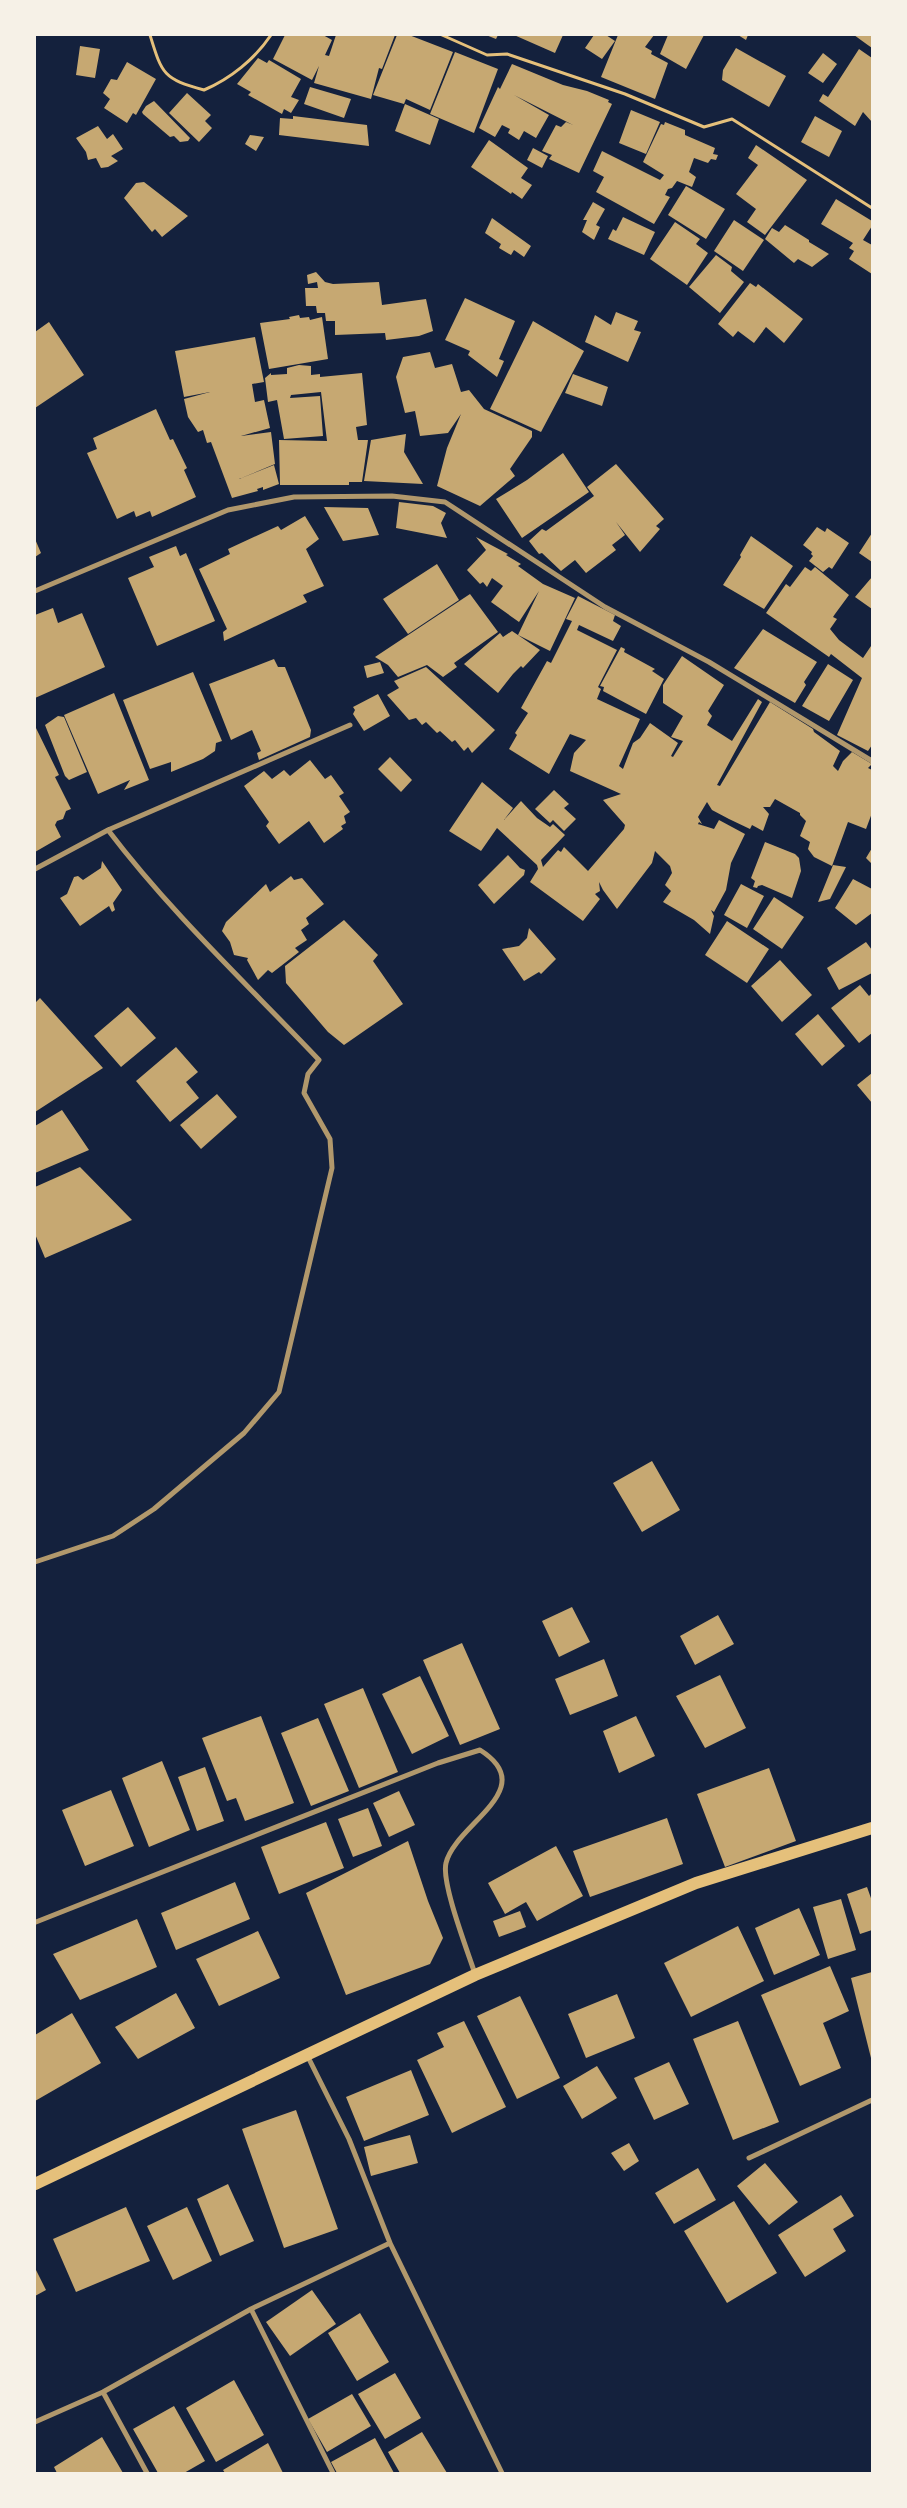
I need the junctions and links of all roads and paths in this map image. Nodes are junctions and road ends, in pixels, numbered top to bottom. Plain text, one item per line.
1 (150, 35) edge
2 (271, 35) edge
3 (442, 35) edge
4 (872, 208) edge
5 (35, 591) edge
6 (350, 725) dead end
7 (872, 761) edge
8 (108, 830) junction
9 (35, 869) edge
10 (35, 1562) edge
11 (872, 1828) edge
12 (36, 1922) dead end
13 (475, 1975) junction
14 (306, 2055) junction
15 (872, 2100) edge
16 (749, 2158) dead end
17 (35, 2184) edge
18 (390, 2243) junction
19 (251, 2309) junction
20 (103, 2392) junction
21 (35, 2422) edge
22 (147, 2473) edge
23 (334, 2473) edge
24 (502, 2473) edge

1 - 2 path
3 - 4 path
5 - 7 street
6 - 8 street
8 - 9 street
8 - 10 street
11 - 13 main road
12 - 13 street
13 - 14 main road
14 - 17 main road
14 - 18 street
15 - 16 street
18 - 19 street
18 - 24 street
19 - 20 street
19 - 23 street
20 - 21 street
20 - 22 street

